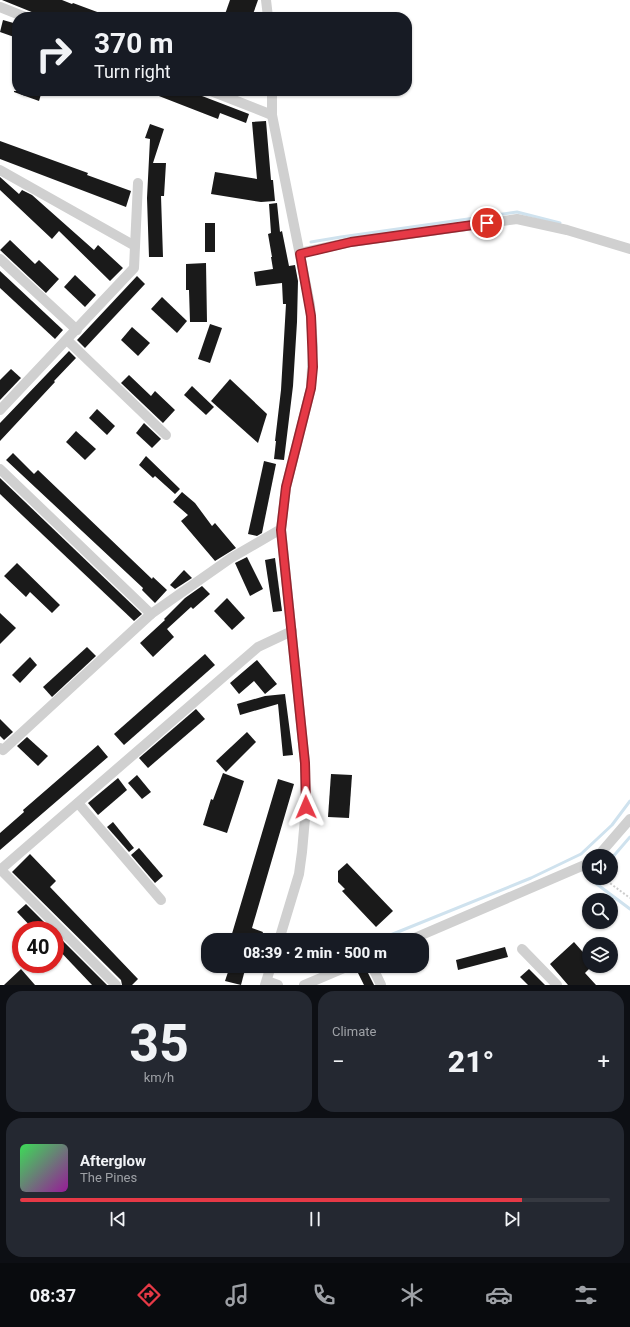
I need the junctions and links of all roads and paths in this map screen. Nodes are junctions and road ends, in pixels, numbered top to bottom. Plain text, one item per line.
1 (266, 0) edge
2 (0, 7) edge
3 (12, 12) edge
4 (267, 12) edge
5 (224, 96) edge
6 (272, 96) edge
7 (272, 115) junction
8 (0, 170) edge
9 (138, 183) dead end
10 (135, 246) junction
11 (630, 248) edge
12 (300, 254) junction
13 (0, 259) edge
14 (77, 330) junction
15 (67, 340) junction
16 (0, 410) edge
17 (166, 435) dead end
18 (0, 469) edge
19 (281, 530) junction
20 (151, 614) junction
21 (292, 631) junction
22 (0, 748) edge
23 (78, 803) junction
24 (630, 819) edge
25 (604, 849) edge
26 (582, 866) edge
27 (0, 870) edge
28 (612, 885) edge
29 (630, 898) edge
30 (161, 900) dead end
31 (282, 933) edge
32 (426, 933) edge
33 (522, 949) dead end
34 (269, 973) edge
35 (332, 973) edge
36 (375, 973) edge
37 (266, 983) edge
38 (116, 985) edge
39 (278, 985) edge
40 (304, 985) edge
41 (381, 985) edge
42 (557, 985) edge

1 - 4 street
2 - 3 street
5 - 7 street
6 - 7 street
7 - 12 street
8 - 10 street
9 - 10 street
10 - 14 street
11 - 12 street
12 - 19 street
13 - 14 street
14 - 15 street
15 - 16 street
15 - 17 street
18 - 20 street
19 - 20 street
19 - 21 street
20 - 22 street
21 - 23 street
21 - 31 street
23 - 27 street
23 - 30 street
24 - 25 street
26 - 32 street
27 - 38 street
28 - 29 path
33 - 42 street
34 - 37 street
35 - 40 street
36 - 41 street
37 - 39 street

